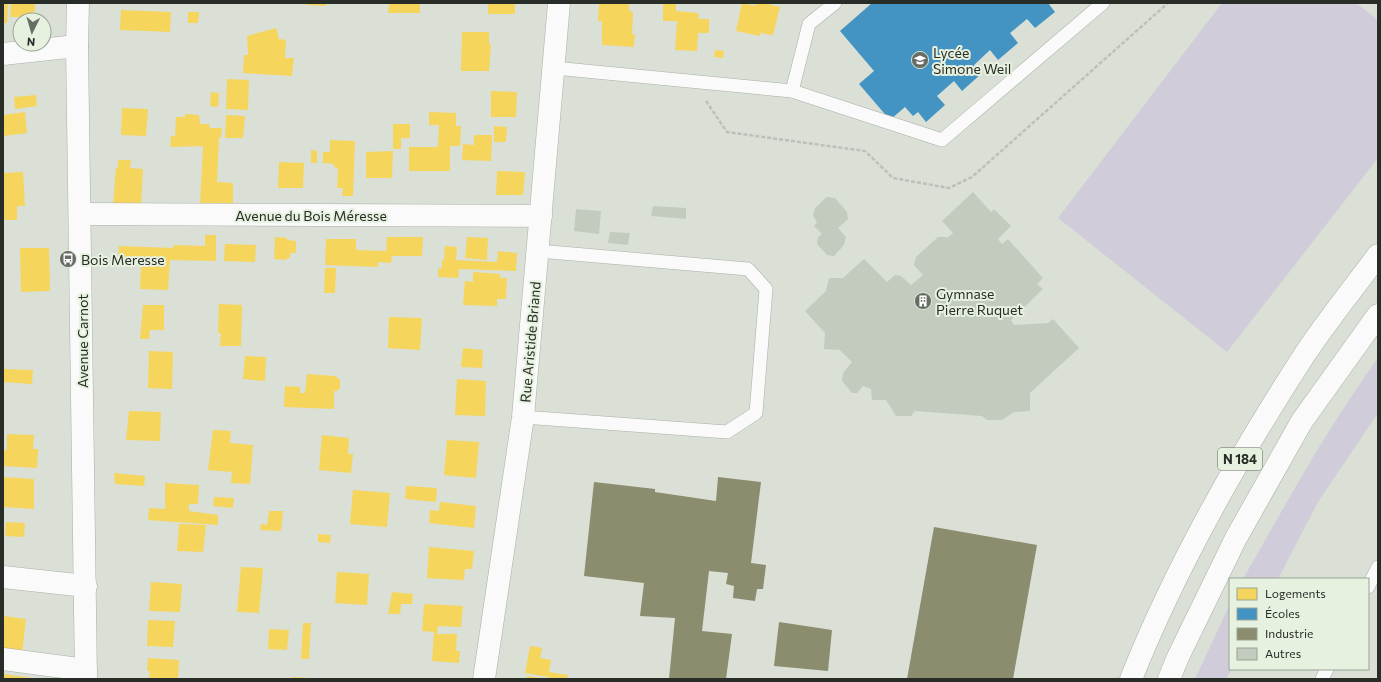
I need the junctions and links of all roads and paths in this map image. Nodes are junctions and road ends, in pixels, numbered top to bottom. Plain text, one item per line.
1 (78, 3) edge
2 (559, 3) edge
3 (835, 3) edge
4 (1103, 3) edge
5 (77, 46) junction
6 (3, 54) edge
7 (554, 68) junction
8 (792, 91) junction
9 (81, 214) junction
10 (541, 216) junction
11 (538, 251) junction
12 (1378, 255) edge
13 (1378, 314) edge
14 (523, 416) junction
15 (1378, 567) edge
16 (3, 576) edge
17 (86, 586) junction
18 (1369, 586) edge
19 (3, 659) edge
20 (1326, 670) edge
21 (86, 674) edge
22 (484, 679) edge
23 (1131, 679) edge
24 (1169, 679) edge
25 (1322, 679) edge

1 - 5 main road, Avenue Carnot
2 - 7 main road, Rue Aristide Briand
3 - 8 lane
4 - 8 lane
5 - 6 main road
5 - 9 main road, Avenue Carnot
7 - 8 lane
7 - 10 main road, Rue Aristide Briand
9 - 10 main road, Avenue du Bois Méresse
9 - 17 main road, Avenue Carnot
10 - 11 main road, Rue Aristide Briand
11 - 14 main road, Rue Aristide Briand
11 - 14 lane
12 - 23 main road, N 184
13 - 24 main road, N 184
14 - 22 main road, Rue Aristide Briand
15 - 18 lane
16 - 17 main road
17 - 21 main road, Avenue Carnot
19 - 21 main road
20 - 25 lane

